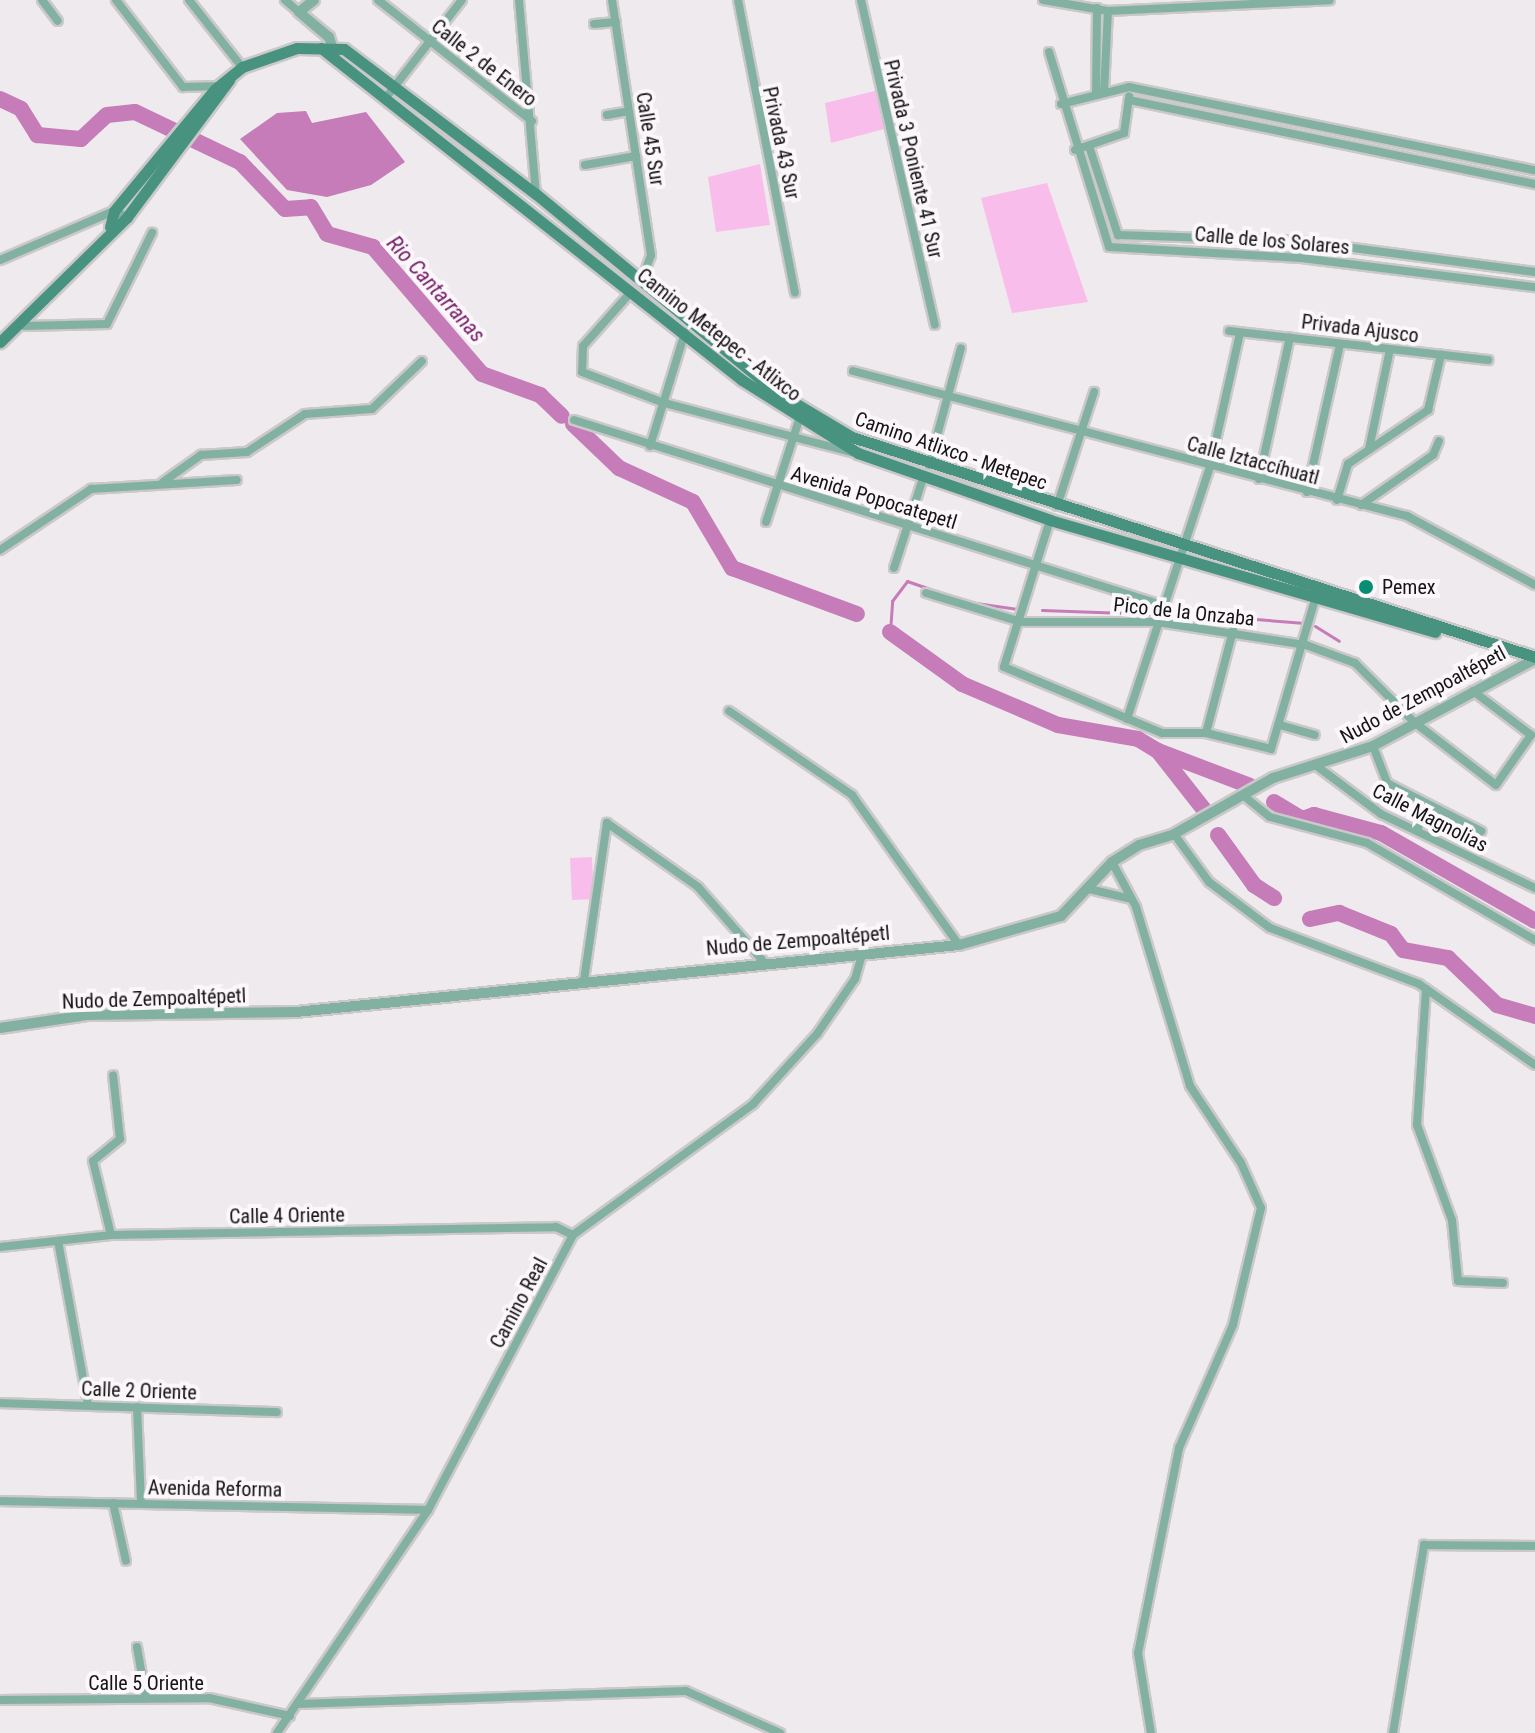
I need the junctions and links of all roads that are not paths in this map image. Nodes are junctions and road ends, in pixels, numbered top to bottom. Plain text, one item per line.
1 (42, 0) edge
2 (116, 0) edge
3 (189, 0) edge
4 (285, 0) edge
5 (314, 0) edge
6 (378, 0) edge
7 (461, 0) edge
8 (519, 0) edge
9 (612, 0) edge
10 (738, 0) edge
11 (861, 0) edge
12 (1043, 0) edge
13 (1330, 0) edge
14 (1097, 8) junction
15 (1108, 11) junction
16 (299, 12) junction
17 (58, 21) dead end
18 (616, 22) junction
19 (594, 24) dead end
20 (429, 41) junction
21 (335, 52) junction
22 (1049, 52) dead end
23 (242, 67) junction
24 (396, 84) junction
25 (225, 85) junction
26 (1129, 87) junction
27 (1100, 93) junction
28 (388, 95) junction
29 (1129, 100) junction
30 (1061, 104) junction
31 (629, 111) junction
32 (607, 115) dead end
33 (200, 116) junction
34 (1281, 118) junction
35 (532, 121) junction
36 (1279, 133) junction
37 (476, 146) junction
38 (1089, 146) junction
39 (1075, 150) junction
40 (636, 156) junction
41 (467, 157) junction
42 (585, 165) dead end
43 (1511, 165) junction
44 (1535, 170) edge
45 (1507, 178) junction
46 (1535, 184) edge
47 (536, 194) junction
48 (114, 211) junction
49 (127, 217) junction
50 (110, 227) junction
51 (152, 233) dead end
52 (1300, 241) junction
53 (1301, 258) junction
54 (0, 260) edge
55 (1499, 268) junction
56 (1535, 272) edge
57 (641, 282) junction
58 (1496, 282) junction
59 (1535, 287) edge
60 (795, 292) dead end
61 (629, 294) junction
62 (935, 325) dead end
63 (24, 326) junction
64 (1229, 331) dead end
65 (685, 332) junction
66 (1240, 333) junction
67 (1290, 337) junction
68 (0, 342) edge
69 (1340, 344) junction
70 (961, 348) dead end
71 (1390, 349) junction
72 (1441, 355) junction
73 (1488, 360) dead end
74 (422, 361) dead end
75 (853, 371) dead end
76 (1094, 392) dead end
77 (951, 395) junction
78 (664, 403) junction
79 (574, 420) dead end
80 (799, 420) junction
81 (1081, 429) junction
82 (794, 439) junction
83 (1439, 441) dead end
84 (650, 446) junction
85 (1369, 449) junction
86 (858, 453) junction
87 (929, 465) junction
88 (1210, 467) junction
89 (923, 478) junction
90 (1259, 479) junction
91 (237, 480) dead end
92 (163, 482) junction
93 (777, 485) junction
94 (1307, 492) junction
95 (1337, 500) junction
96 (1361, 505) junction
97 (1056, 507) junction
98 (1050, 520) junction
99 (766, 522) dead end
100 (907, 527) junction
101 (0, 550) edge
102 (1181, 553) junction
103 (1036, 564) junction
104 (894, 568) dead end
105 (1535, 585) edge
106 (926, 593) dead end
107 (1317, 594) junction
108 (1165, 606) junction
109 (1021, 622) junction
110 (1157, 622) junction
111 (1233, 631) junction
112 (1306, 645) junction
113 (1532, 657) edge
114 (1473, 691) junction
115 (729, 711) dead end
116 (1127, 719) junction
117 (1414, 722) junction
118 (1280, 725) junction
119 (1206, 733) junction
120 (1315, 735) dead end
121 (1373, 746) junction
122 (1318, 767) junction
123 (1244, 796) junction
124 (1427, 808) junction
125 (1417, 830) junction
126 (1481, 831) dead end
127 (1174, 834) junction
128 (1112, 862) junction
129 (1535, 888) edge
130 (1089, 889) junction
131 (1131, 899) junction
132 (1535, 940) edge
133 (959, 945) junction
134 (862, 954) junction
135 (763, 961) junction
136 (584, 980) junction
137 (1426, 989) junction
138 (0, 1028) edge
139 (1535, 1065) edge
140 (113, 1075) dead end
141 (111, 1235) junction
142 (573, 1235) junction
143 (58, 1241) junction
144 (0, 1247) edge
145 (1503, 1283) dead end
146 (0, 1403) edge
147 (88, 1405) junction
148 (137, 1407) junction
149 (277, 1412) dead end
150 (0, 1501) edge
151 (113, 1503) junction
152 (141, 1504) junction
153 (428, 1510) junction
154 (1535, 1546) edge
155 (126, 1561) dead end
156 (137, 1647) dead end
157 (146, 1698) junction
158 (0, 1700) edge
159 (297, 1704) junction
160 (290, 1716) junction
161 (277, 1733) edge
162 (780, 1733) edge
163 (1151, 1733) edge
164 (1393, 1733) edge

1 - 17 street
2 - 25 street
3 - 23 street
4 - 16 street
5 - 16 street
6 - 20 street, Calle 2 de Enero
7 - 20 street
8 - 35 street
9 - 18 street, Calle 45 Sur
10 - 60 street, Privada 43 Sur
11 - 62 street, Privada 3 Poniente 41 Sur
12 - 14 street
13 - 15 street
14 - 15 street
14 - 27 street
15 - 27 street
16 - 21 street
18 - 19 street
18 - 31 street, Calle 45 Sur
20 - 24 street
20 - 35 street, Calle 2 de Enero
21 - 23 main road
21 - 24 main road, Camino Atlixco - Metepec
21 - 28 main road, Camino Metepec - Atlixco
22 - 30 street, Calle de los Solares
23 - 25 main road
24 - 28 street
24 - 37 main road, Camino Atlixco - Metepec
25 - 33 main road
26 - 27 street
26 - 29 street
26 - 34 street
27 - 30 street
28 - 41 main road, Camino Metepec - Atlixco
29 - 36 street
29 - 38 street
30 - 39 street, Calle de los Solares
31 - 32 street
31 - 40 street, Calle 45 Sur
33 - 48 main road
33 - 49 main road
34 - 36 street
34 - 43 street
35 - 47 street
36 - 45 street
37 - 41 main road
37 - 47 main road, Camino Atlixco - Metepec
38 - 39 street
38 - 52 street, Calle de los Solares
39 - 53 street, Calle de los Solares
40 - 42 street
40 - 57 street, Calle 45 Sur
41 - 61 main road, Camino Metepec - Atlixco
43 - 44 street
43 - 45 street
45 - 46 street
47 - 57 main road, Camino Atlixco - Metepec
48 - 49 street
48 - 50 main road
48 - 54 street
49 - 50 main road
50 - 63 main road
51 - 63 street
52 - 53 street
52 - 55 street, Calle de los Solares
53 - 58 street, Calle de los Solares
55 - 56 street, Calle de los Solares
55 - 58 street
57 - 87 main road, Camino Atlixco - Metepec
58 - 59 street, Calle de los Solares
61 - 65 main road, Camino Metepec - Atlixco
61 - 78 street
63 - 68 main road
64 - 66 street, Privada Ajusco
65 - 78 street
65 - 80 main road, Camino Metepec - Atlixco
66 - 67 street, Privada Ajusco
66 - 88 street
67 - 69 street, Privada Ajusco
67 - 90 street
69 - 71 street, Privada Ajusco
69 - 94 street
70 - 77 street
71 - 72 street, Privada Ajusco
71 - 85 street
72 - 73 street, Privada Ajusco
72 - 85 street
74 - 92 street
75 - 77 street, Calle Iztaccíhuatl
76 - 81 street
77 - 81 street, Calle Iztaccíhuatl
77 - 87 street
78 - 82 street
78 - 84 street
79 - 84 street, Avenida Popocatepetl
80 - 82 street
80 - 86 main road, Camino Metepec - Atlixco
81 - 88 street, Calle Iztaccíhuatl
81 - 97 street
82 - 86 street
82 - 93 street
83 - 96 street
84 - 93 street, Avenida Popocatepetl
85 - 95 street
86 - 89 main road, Camino Metepec - Atlixco
87 - 97 main road, Camino Atlixco - Metepec
88 - 90 street, Calle Iztaccíhuatl
88 - 102 street
89 - 98 main road, Camino Metepec - Atlixco
89 - 100 street
90 - 94 street, Calle Iztaccíhuatl
91 - 92 street
92 - 101 street
93 - 99 street
93 - 100 street, Avenida Popocatepetl
94 - 95 street, Calle Iztaccíhuatl
95 - 96 street, Calle Iztaccíhuatl
96 - 105 street, Calle Iztaccíhuatl
97 - 102 main road, Camino Atlixco - Metepec
98 - 102 main road, Camino Metepec - Atlixco
98 - 103 street
100 - 103 street, Avenida Popocatepetl
100 - 104 street
102 - 107 main road, Camino Metepec - Atlixco
102 - 108 street
103 - 108 street, Avenida Popocatepetl
103 - 109 street
106 - 109 street, Pico de la Onzaba
107 - 112 street
107 - 113 main road, Camino Metepec - Atlixco
108 - 110 street
109 - 110 street, Pico de la Onzaba
109 - 116 street
110 - 111 street, Pico de la Onzaba
110 - 116 street
111 - 112 street, Pico de la Onzaba
111 - 119 street
112 - 117 street, Pico de la Onzaba
112 - 118 street
113 - 114 street, Nudo de Zempoaltépetl
114 - 117 street, Nudo de Zempoaltépetl
114 - 117 street, Pico de la Onzaba
115 - 133 street
116 - 119 street
117 - 121 street, Nudo de Zempoaltépetl
118 - 119 street
118 - 120 street
121 - 122 street, Nudo de Zempoaltépetl
121 - 124 street
122 - 123 street, Nudo de Zempoaltépetl
122 - 125 street, Calle Magnolias
123 - 127 street, Nudo de Zempoaltépetl
123 - 132 street
124 - 125 street
124 - 126 street
125 - 129 street, Calle Magnolias
127 - 128 street, Nudo de Zempoaltépetl
127 - 137 street
128 - 130 street, Nudo de Zempoaltépetl
128 - 131 street
130 - 131 street
130 - 133 street, Nudo de Zempoaltépetl
131 - 163 street
133 - 134 street, Nudo de Zempoaltépetl
134 - 135 street, Nudo de Zempoaltépetl
134 - 142 street, Camino Real
135 - 136 street, Nudo de Zempoaltépetl
135 - 136 street
136 - 138 street, Nudo de Zempoaltépetl
137 - 139 street
137 - 145 street
140 - 141 street
141 - 142 street, Calle 4 Oriente
141 - 143 street, Calle 4 Oriente
142 - 153 street, Camino Real
143 - 144 street, Calle 4 Oriente
143 - 147 street
146 - 147 street, Calle 2 Oriente
147 - 148 street, Calle 2 Oriente
148 - 149 street, Calle 2 Oriente
148 - 152 street
150 - 151 street, Avenida Reforma
151 - 152 street, Avenida Reforma
151 - 155 street
152 - 153 street, Avenida Reforma
153 - 159 street, Camino Real
154 - 164 street
156 - 157 street
157 - 158 street, Calle 5 Oriente
157 - 160 street, Calle 5 Oriente
159 - 160 street, Camino Real
159 - 162 street
160 - 161 street, Camino Real

